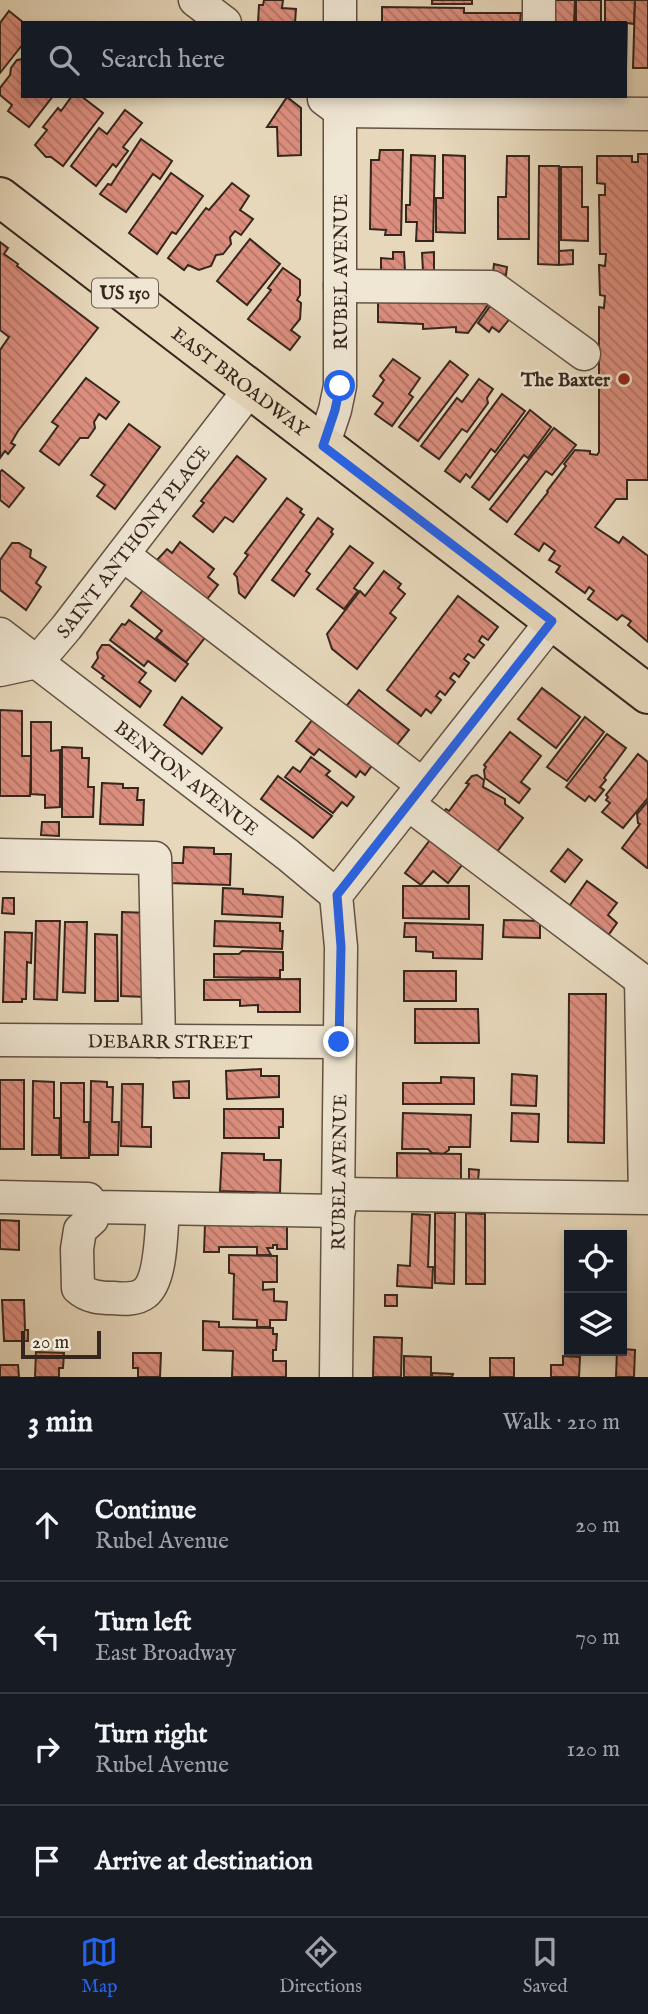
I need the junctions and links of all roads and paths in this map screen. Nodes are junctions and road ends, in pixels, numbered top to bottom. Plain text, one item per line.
1 (195, 0) edge
2 (340, 0) edge
3 (539, 0) edge
4 (222, 21) edge
5 (340, 21) edge
6 (538, 21) edge
7 (333, 101) edge
8 (538, 105) edge
9 (648, 114) edge
10 (0, 197) edge
11 (340, 286) junction
12 (584, 354) dead end
13 (250, 389) junction
14 (323, 446) junction
15 (124, 553) junction
16 (552, 621) junction
17 (0, 634) edge
18 (37, 662) junction
19 (0, 670) edge
20 (648, 694) edge
21 (415, 795) junction
22 (0, 855) edge
23 (337, 895) junction
24 (645, 983) edge
25 (0, 1040) edge
26 (159, 1041) junction
27 (339, 1042) junction
28 (0, 1197) edge
29 (647, 1198) edge
30 (339, 1202) junction
31 (94, 1207) junction
32 (163, 1209) junction
33 (336, 1377) edge

1 - 4 street
2 - 5 street
3 - 6 street
7 - 8 street
7 - 11 street, RUBEL AVENUE
8 - 9 street
10 - 13 main road, EAST BROADWAY / US 150
11 - 12 street
11 - 14 street, RUBEL AVENUE
13 - 14 main road, EAST BROADWAY / US 150
13 - 15 street, SAINT ANTHONY PLACE
14 - 16 main road, EAST BROADWAY / US 150
15 - 18 street, SAINT ANTHONY PLACE
15 - 21 street
16 - 20 main road, EAST BROADWAY / US 150
16 - 21 street
17 - 18 street, BENTON AVENUE
18 - 19 street
18 - 23 street, BENTON AVENUE
21 - 23 street
21 - 24 street
22 - 26 street
23 - 27 street, RUBEL AVENUE
24 - 29 street
25 - 26 street, DEBARR STREET
26 - 27 street, DEBARR STREET
27 - 30 street, RUBEL AVENUE
28 - 31 street
29 - 30 street
30 - 32 street
30 - 33 street, RUBEL AVENUE
31 - 32 street
31 - 32 street

